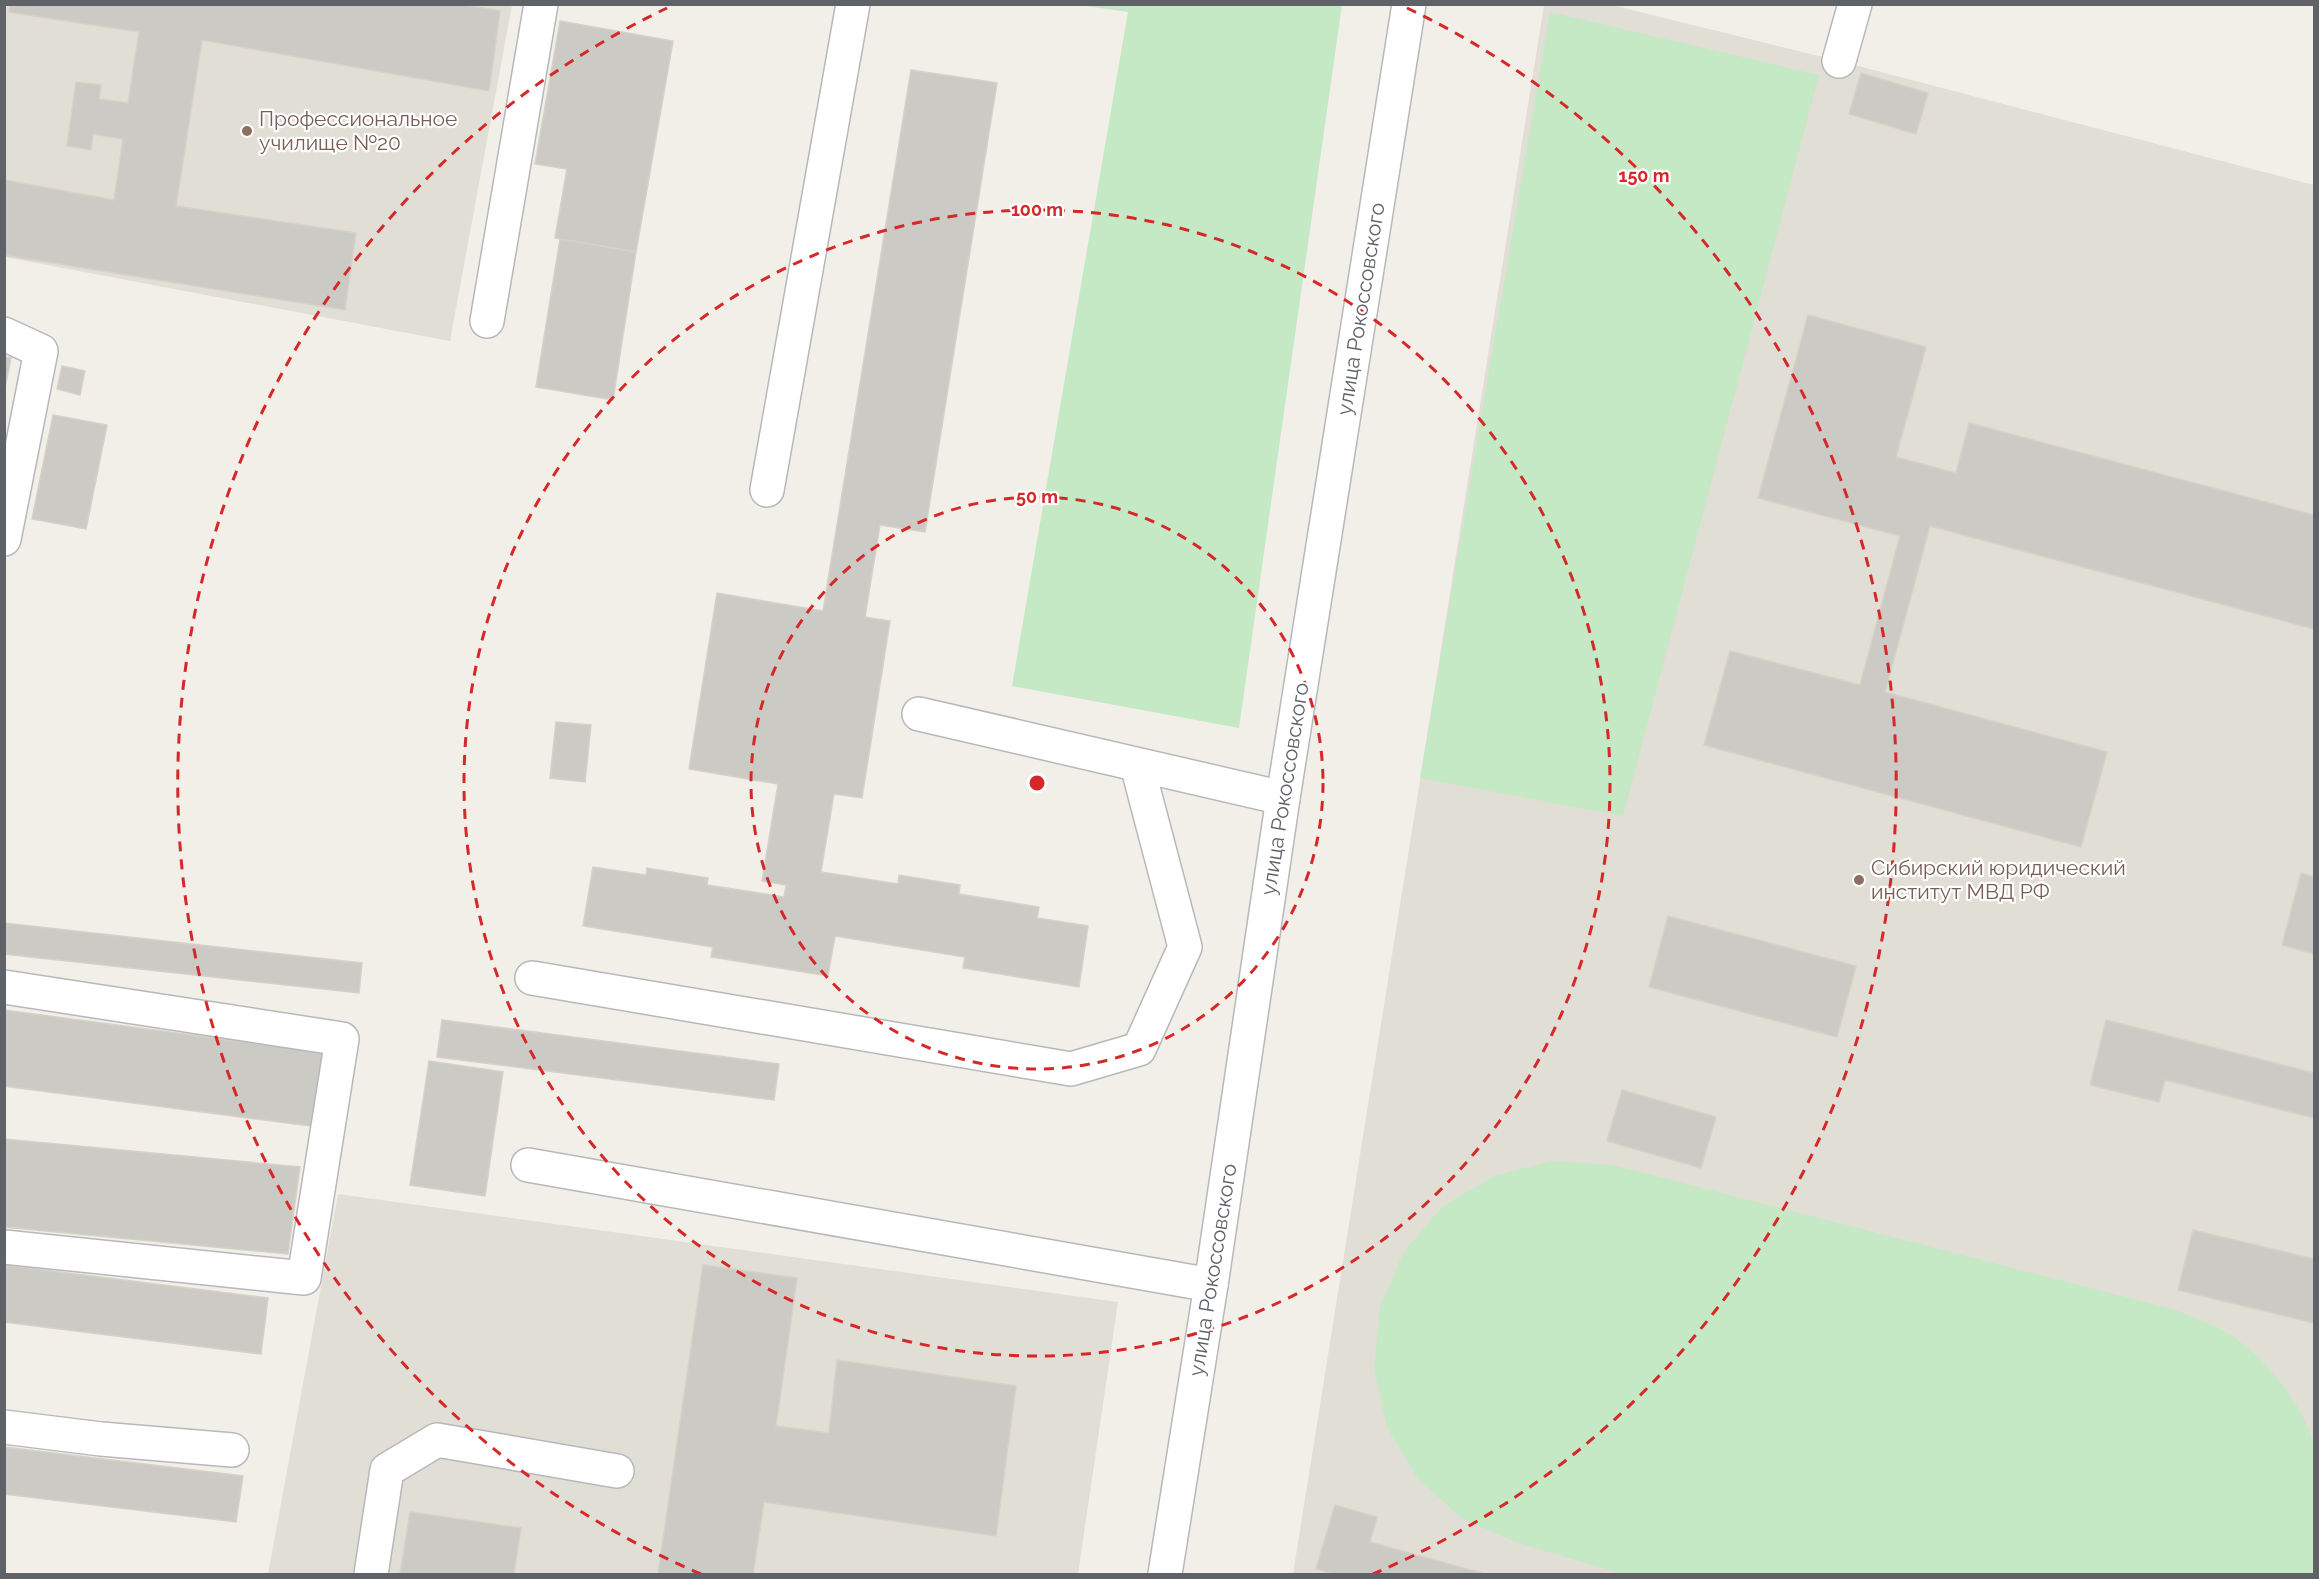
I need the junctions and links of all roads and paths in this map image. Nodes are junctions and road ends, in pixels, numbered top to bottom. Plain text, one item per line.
1 (541, 4) edge
2 (853, 4) edge
3 (1409, 4) edge
4 (1855, 4) edge
5 (1839, 61) dead end
6 (487, 321) dead end
7 (4, 334) edge
8 (767, 490) dead end
9 (4, 539) edge
10 (919, 714) dead end
11 (1137, 765) junction
12 (1283, 798) junction
13 (532, 978) dead end
14 (4, 987) edge
15 (528, 1165) dead end
16 (4, 1247) edge
17 (1211, 1285) junction
18 (4, 1427) edge
19 (232, 1450) dead end
20 (617, 1471) dead end
21 (371, 1575) edge
22 (1165, 1575) edge

1 - 6 street
2 - 8 street
3 - 12 street, улица Рокоссовского
4 - 5 street
7 - 9 street
10 - 11 street
11 - 12 street
11 - 13 street
12 - 17 street, улица Рокоссовского
14 - 16 street
15 - 17 street
17 - 22 street, улица Рокоссовского
18 - 19 street
20 - 21 street

